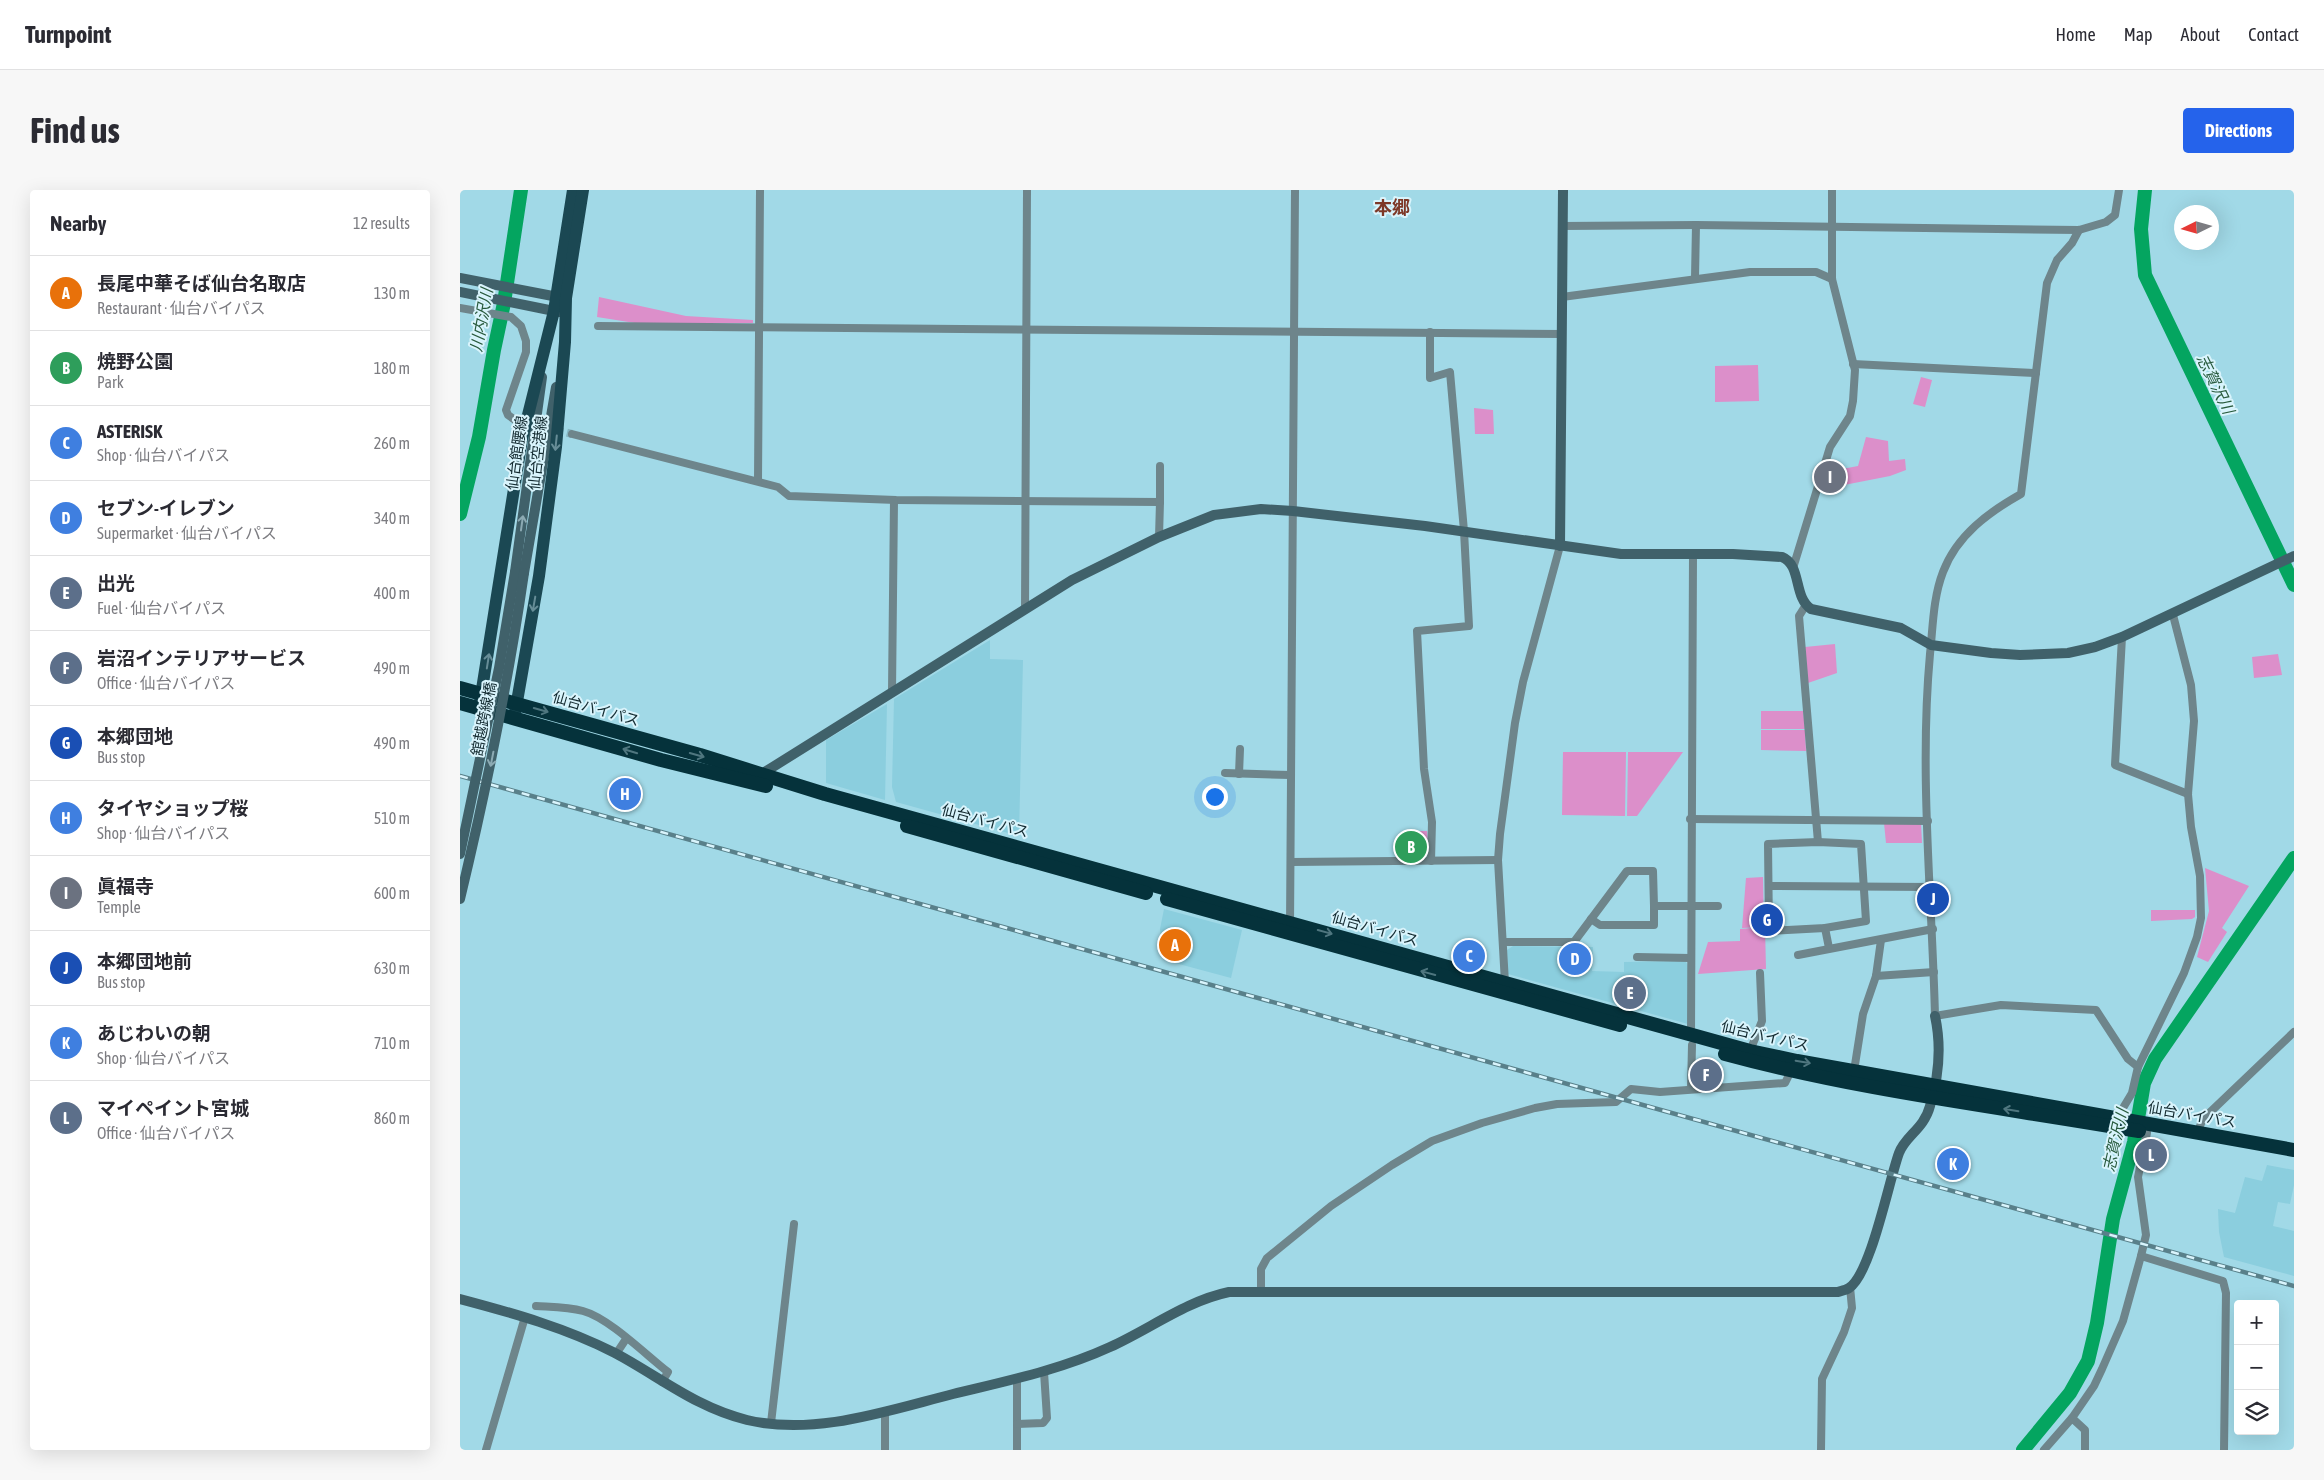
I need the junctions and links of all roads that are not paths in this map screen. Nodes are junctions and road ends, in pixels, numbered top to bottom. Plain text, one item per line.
1 (572, 190) edge
2 (583, 190) edge
3 (760, 190) edge
4 (1027, 190) edge
5 (1295, 190) edge
6 (1563, 190) edge
7 (1832, 190) edge
8 (2119, 190) edge
9 (1696, 225) junction
10 (1562, 226) junction
11 (1832, 227) junction
12 (2079, 230) junction
13 (460, 278) edge
14 (1695, 278) junction
15 (1832, 279) junction
16 (464, 293) edge
17 (1562, 297) junction
18 (561, 298) junction
19 (462, 308) edge
20 (560, 312) junction
21 (598, 326) dead end
22 (758, 326) junction
23 (1026, 328) junction
24 (1294, 330) junction
25 (1430, 332) junction
26 (1562, 334) junction
27 (548, 339) junction
28 (565, 342) junction
29 (1853, 364) junction
30 (2036, 373) junction
31 (515, 420) dead end
32 (572, 434) tunnel mouth
33 (1160, 466) dead end
34 (758, 481) junction
35 (894, 500) junction
36 (1026, 501) junction
37 (1160, 502) junction
38 (1293, 511) junction
39 (1464, 531) junction
40 (1159, 537) junction
41 (1560, 546) junction
42 (1693, 554) junction
43 (2294, 556) edge
44 (1793, 568) junction
45 (520, 572) junction
46 (1806, 605) junction
47 (1025, 609) junction
48 (2173, 615) junction
49 (2122, 637) junction
50 (1931, 646) junction
51 (460, 688) edge
52 (892, 692) junction
53 (482, 694) junction
54 (460, 703) edge
55 (517, 703) junction
56 (479, 708) junction
57 (514, 718) junction
58 (1240, 749) dead end
59 (1225, 773) dead end
60 (1239, 774) junction
61 (760, 775) junction
62 (1290, 775) junction
63 (2188, 794) junction
64 (1690, 819) junction
65 (1816, 820) junction
66 (1928, 821) junction
67 (1818, 842) junction
68 (460, 854) edge
69 (1498, 860) junction
70 (1431, 861) junction
71 (1291, 862) junction
72 (1769, 886) junction
73 (1865, 886) junction
74 (1931, 887) junction
75 (460, 900) edge
76 (1654, 906) junction
77 (1718, 906) dead end
78 (1690, 907) junction
79 (1591, 919) junction
80 (1290, 928) junction
81 (1825, 928) junction
82 (1933, 929) junction
83 (1881, 940) junction
84 (1503, 942) junction
85 (1829, 948) junction
86 (1798, 955) dead end
87 (1637, 957) dead end
88 (1690, 958) junction
89 (1934, 972) junction
90 (1760, 973) dead end
91 (1876, 976) junction
92 (1505, 983) junction
93 (1935, 1016) junction
94 (2294, 1032) edge
95 (1691, 1040) junction
96 (1750, 1051) junction
97 (2138, 1067) junction
98 (1791, 1070) junction
99 (1854, 1071) junction
100 (1691, 1089) junction
101 (1934, 1091) junction
102 (2125, 1122) junction
103 (2146, 1129) junction
104 (2197, 1132) junction
105 (2294, 1150) edge
106 (2294, 1159) edge
107 (794, 1224) dead end
108 (2141, 1256) junction
109 (1850, 1288) junction
110 (1260, 1291) junction
111 (460, 1299) edge
112 (536, 1306) dead end
113 (525, 1317) junction
114 (626, 1339) junction
115 (616, 1354) junction
116 (1044, 1372) junction
117 (1017, 1379) junction
118 (662, 1382) junction
119 (884, 1411) junction
120 (2072, 1418) junction
121 (770, 1423) junction
122 (1017, 1424) junction
123 (486, 1450) edge
124 (885, 1450) edge
125 (1017, 1450) edge
126 (1821, 1450) edge
127 (2044, 1450) edge
128 (2085, 1450) edge
129 (2224, 1450) edge

1 - 18 main road, 仙台空港線
2 - 18 main road, 仙台空港線
3 - 22 street
4 - 23 street
5 - 24 street
6 - 10 street
7 - 11 street
8 - 12 street
9 - 10 street
9 - 11 street
9 - 14 street
10 - 17 street
11 - 12 street
11 - 15 street
12 - 30 street
13 - 18 street
14 - 15 street
14 - 17 street
15 - 29 street
16 - 20 street
17 - 26 street
18 - 20 main road, 仙台空港線
19 - 31 street
20 - 27 main road, 仙台空港線
20 - 28 main road, 仙台空港線
21 - 22 street
22 - 23 street
22 - 34 street
23 - 24 street
23 - 36 street
24 - 25 street
24 - 38 street
25 - 26 street
25 - 39 street
26 - 41 street
45 -> 27 street, 仙台館腰線
53 -> 27 main road, 仙台空港線
28 - 45 street, 仙台館腰線
28 -> 55 main road, 仙台空港線
29 - 30 street
29 - 44 street
30 - 50 street
32 - 34 street
33 - 37 street
34 - 35 street
35 - 36 street
35 - 52 street
36 - 37 street
36 - 47 street
37 - 40 street
38 - 39 street
38 - 40 street
38 - 62 street
39 - 41 street
39 - 70 street
40 - 47 street
41 - 42 street
41 - 69 street
42 - 44 street
42 - 64 street
43 - 48 street
44 - 46 street
45 - 68 street, 舘越跨線橋, bridge
45 -> 75 street, 舘越跨線橋, bridge
46 - 50 street
46 - 65 street
47 - 52 street
48 - 49 street
48 - 63 street
49 - 50 street
49 - 63 street
50 - 66 street
51 - 53 highway, 仙台バイパス
52 - 61 street
53 - 55 highway, 仙台バイパス
53 - 56 main road, 仙台空港線
54 - 56 highway, 仙台バイパス
55 - 57 main road, 仙台空港線
55 -> 61 highway, 仙台バイパス
56 - 57 highway, 仙台バイパス
80 -> 57 highway, 仙台バイパス
58 - 60 street
59 - 60 street
60 - 62 street
61 - 80 highway, 仙台バイパス
62 - 71 street
63 - 97 street
64 - 65 street
64 - 78 street
65 - 66 street
65 - 67 street
66 - 74 street
67 - 72 street
67 - 73 street
69 - 70 street
69 - 84 street
70 - 71 street
71 - 80 street
72 - 73 street
72 - 81 street
73 - 74 street
73 - 81 street
74 - 82 street
76 - 78 street
76 - 79 street
76 - 79 street
77 - 78 street
78 - 88 street
79 - 84 street
80 -> 92 highway, 仙台バイパス
95 -> 80 highway, 仙台バイパス
81 - 85 street
82 - 83 street
82 - 89 street
83 - 85 street
83 - 91 street
84 - 92 street
85 - 86 street
87 - 88 street
88 - 95 street
89 - 91 street
89 - 93 street
90 - 96 street
91 - 99 street
92 - 95 highway, 仙台バイパス
93 - 97 street
93 - 101 street
94 - 104 street
95 - 96 highway, 仙台バイパス
95 - 98 highway, 仙台バイパス
95 - 100 street
96 -> 99 highway, 仙台バイパス
97 - 102 street
98 - 100 street
98 - 101 highway, 仙台バイパス
99 - 101 highway, 仙台バイパス
100 - 110 street
101 - 102 highway, 仙台バイパス
101 - 109 street
102 - 103 highway, 仙台バイパス
103 - 104 highway, 仙台バイパス
103 - 106 highway, 仙台バイパス
103 - 108 street
104 - 105 highway, 仙台バイパス
107 - 121 street
108 - 120 street
108 - 129 street
109 - 110 street
109 - 126 street
110 - 116 street
111 - 113 street
112 - 114 street
113 - 115 street
113 - 123 street
114 - 115 street
114 - 118 street
115 - 118 street
116 - 117 street
116 - 122 street
117 - 119 street
117 - 122 street
118 - 121 street
119 - 121 street
119 - 124 street
120 - 127 street
120 - 128 street
122 - 125 street

